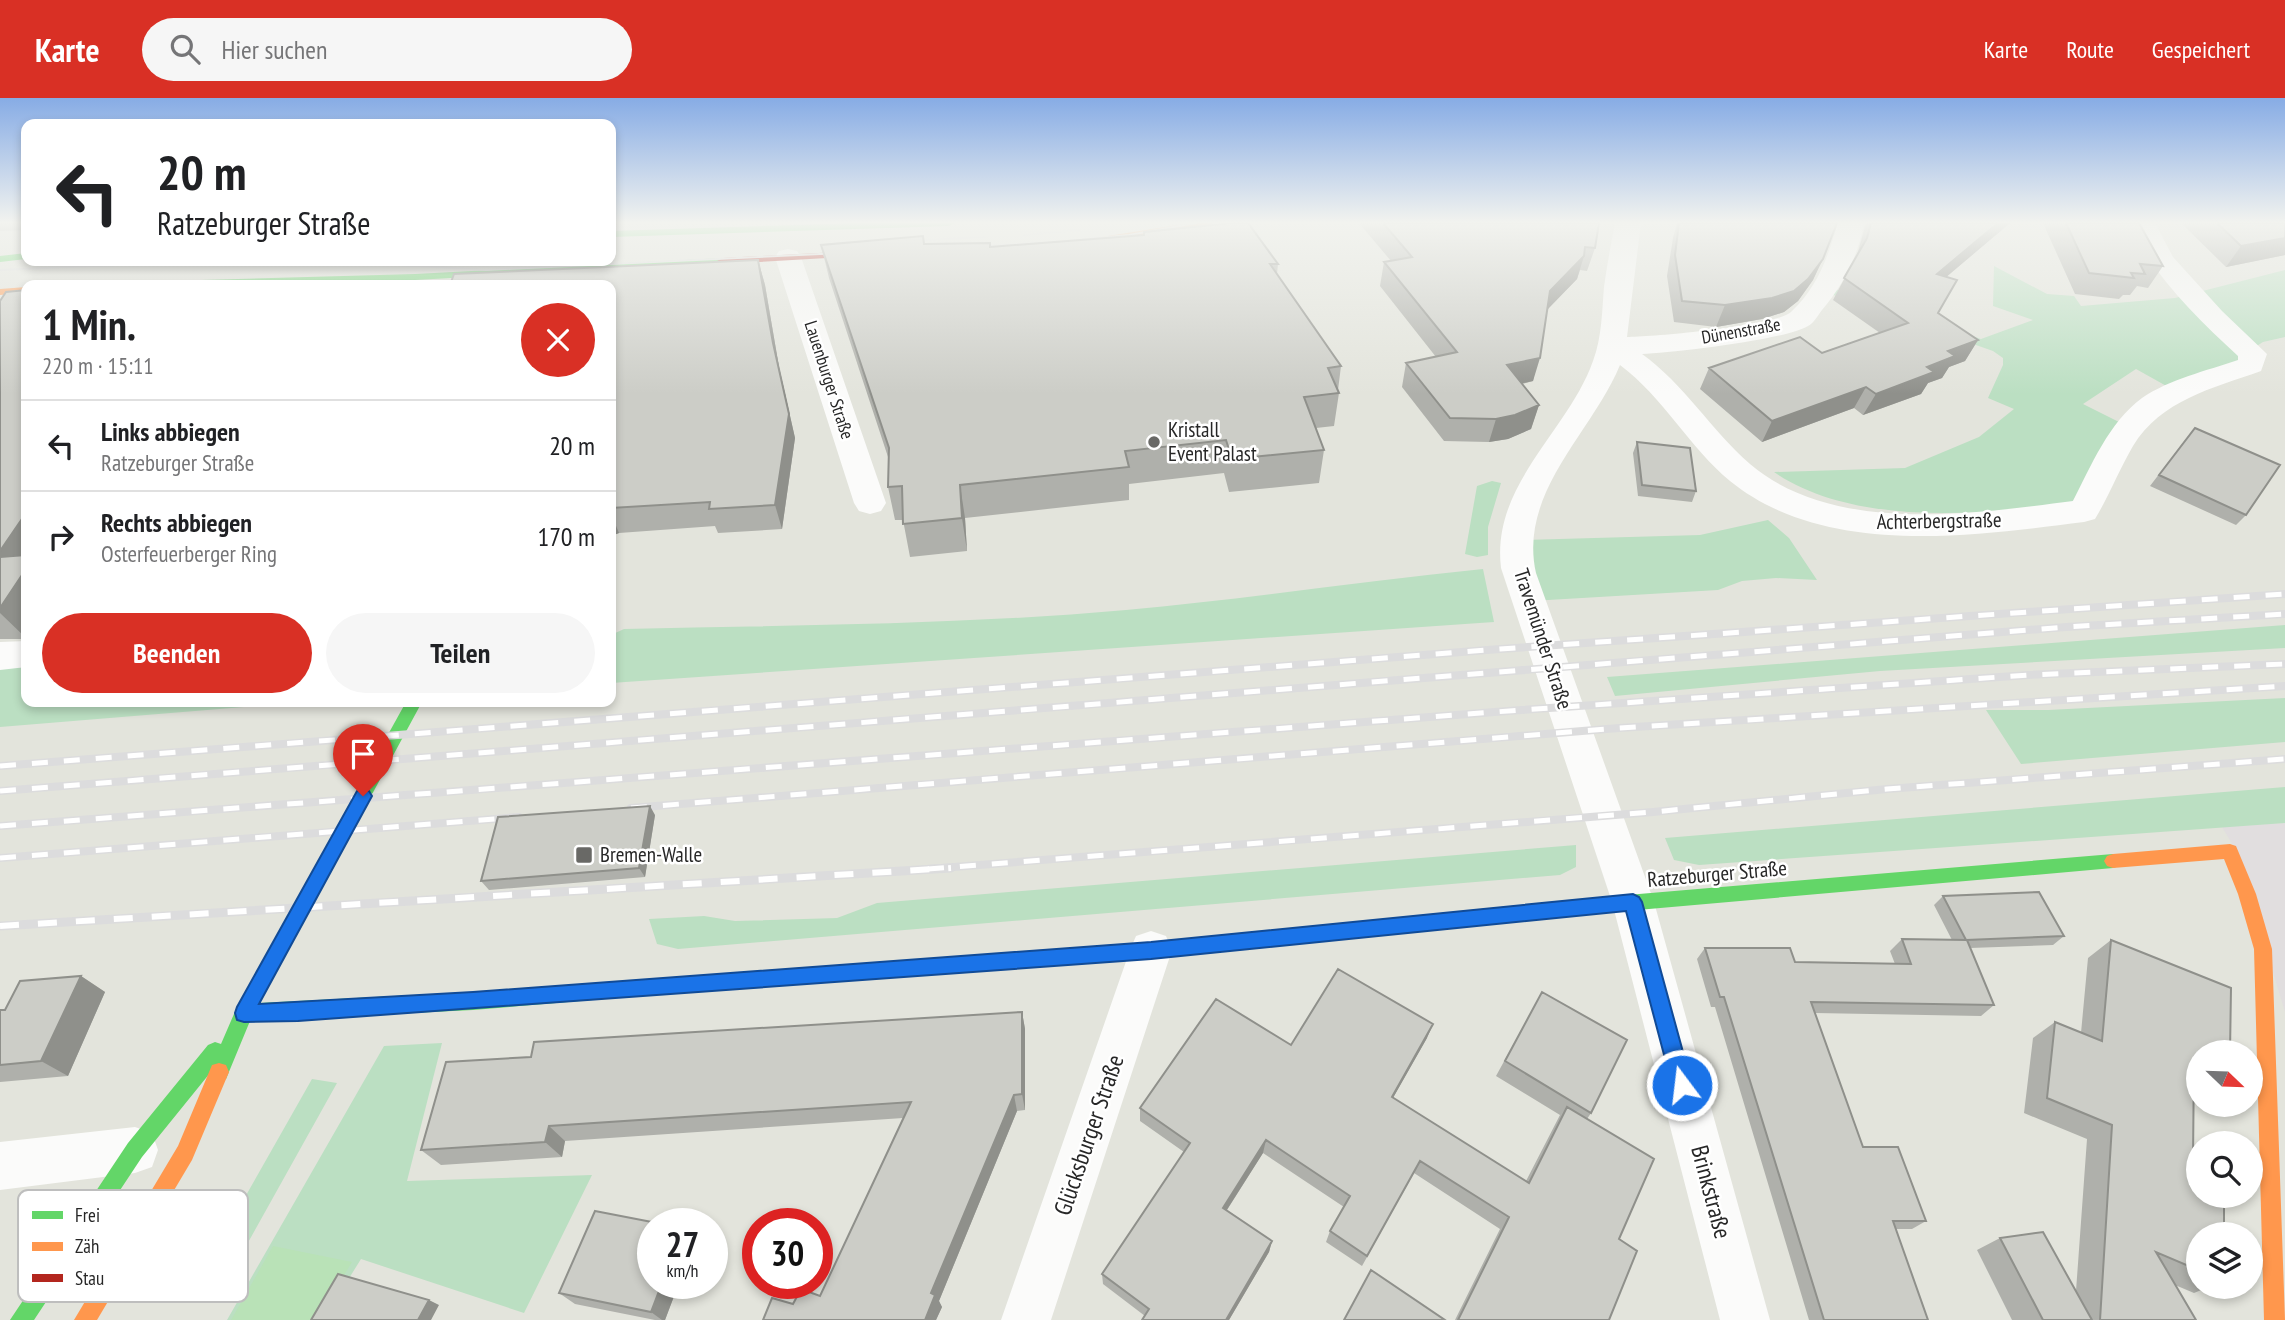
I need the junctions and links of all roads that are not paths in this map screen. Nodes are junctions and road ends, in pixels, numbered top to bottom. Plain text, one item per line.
1 (796, 280) edge
2 (1619, 280) edge
3 (1830, 280) edge
4 (2180, 280) edge
5 (0, 292) edge
6 (21, 303) edge
7 (1613, 346) junction
8 (870, 503) dead end
9 (21, 654) edge
10 (0, 656) edge
11 (411, 707) edge
12 (1633, 902) junction
13 (1151, 950) junction
14 (244, 1013) junction
15 (135, 1150) junction
16 (0, 1166) edge
17 (108, 1190) edge
18 (163, 1190) edge
19 (33, 1302) edge
20 (96, 1302) edge
21 (21, 1320) edge
22 (85, 1320) edge
23 (1026, 1320) edge
24 (1745, 1320) edge
25 (2275, 1320) edge

1 - 8 street, Lauenburger Straße
2 - 7 street, Travemünder Straße
3 - 7 street, Dünenstraße
4 - 7 street, Achterbergstraße
5 - 6 main road
7 - 12 street, Travemünder Straße
9 - 10 street
11 - 14 main road
12 - 13 main road, Ratzeburger Straße
12 - 24 street, Brinkstraße
12 - 25 main road, Ratzeburger Straße
13 - 14 main road, Ratzeburger Straße
13 - 23 street, Glücksburger Straße
14 - 15 main road
14 - 18 main road
15 - 16 street
15 - 17 main road
19 - 21 main road
20 - 22 main road

